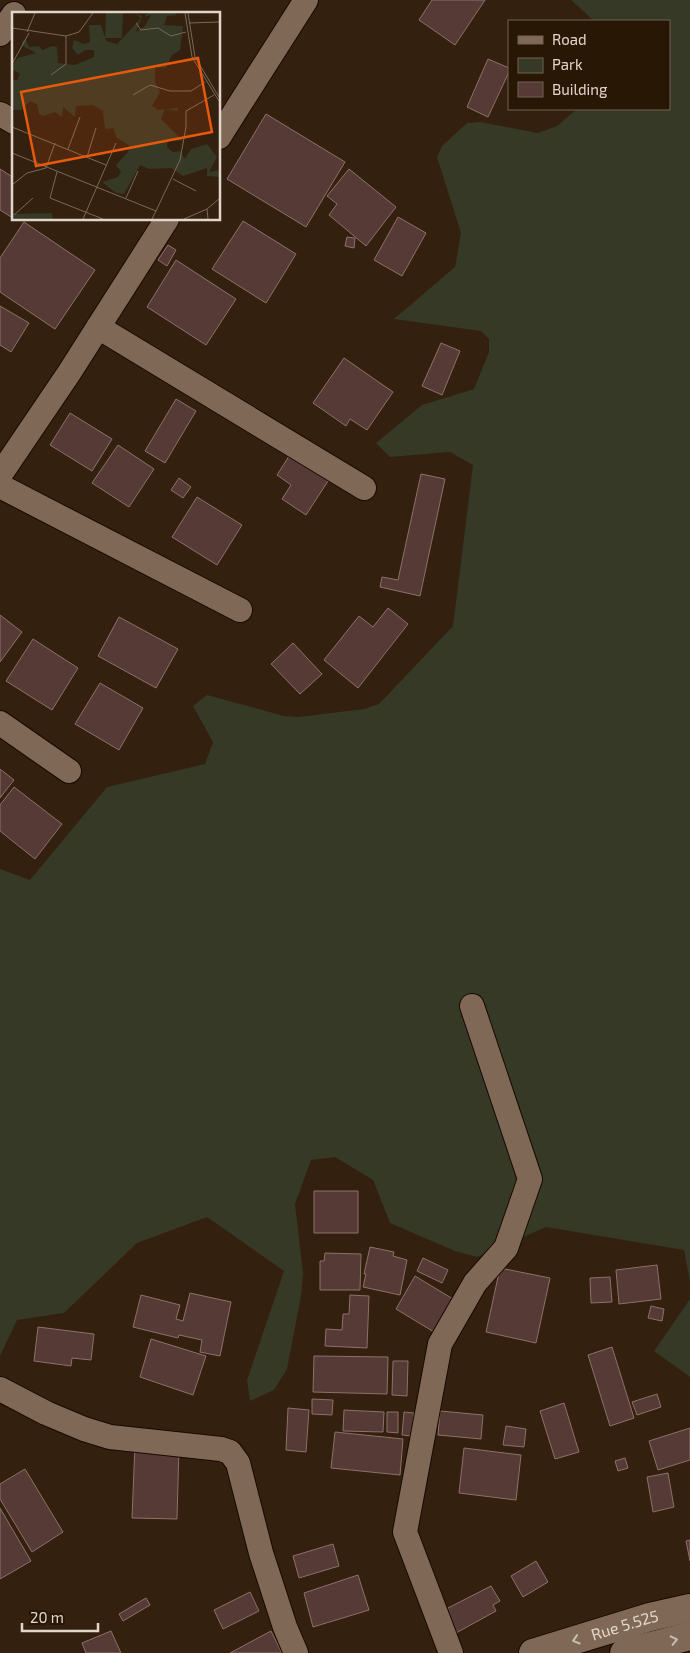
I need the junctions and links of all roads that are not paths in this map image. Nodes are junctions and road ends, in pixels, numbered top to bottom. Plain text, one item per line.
1 (306, 0) edge
2 (0, 114) edge
3 (12, 121) edge
4 (220, 135) edge
5 (166, 220) edge
6 (98, 326) junction
7 (0, 475) edge
8 (0, 486) edge
9 (364, 488) dead end
10 (240, 610) dead end
11 (0, 723) edge
12 (70, 772) dead end
13 (472, 1006) dead end
14 (0, 1389) edge
15 (690, 1608) edge
16 (690, 1636) edge
17 (296, 1653) edge
18 (450, 1653) edge
19 (533, 1653) edge
20 (624, 1653) edge

1 - 4 street
2 - 3 street
5 - 6 street
6 - 7 street
6 - 9 street
8 - 10 street
11 - 12 street
13 - 18 street
14 - 17 street
15 -> 19 street, Rue 5.525
20 -> 16 street, Rue 5.525

